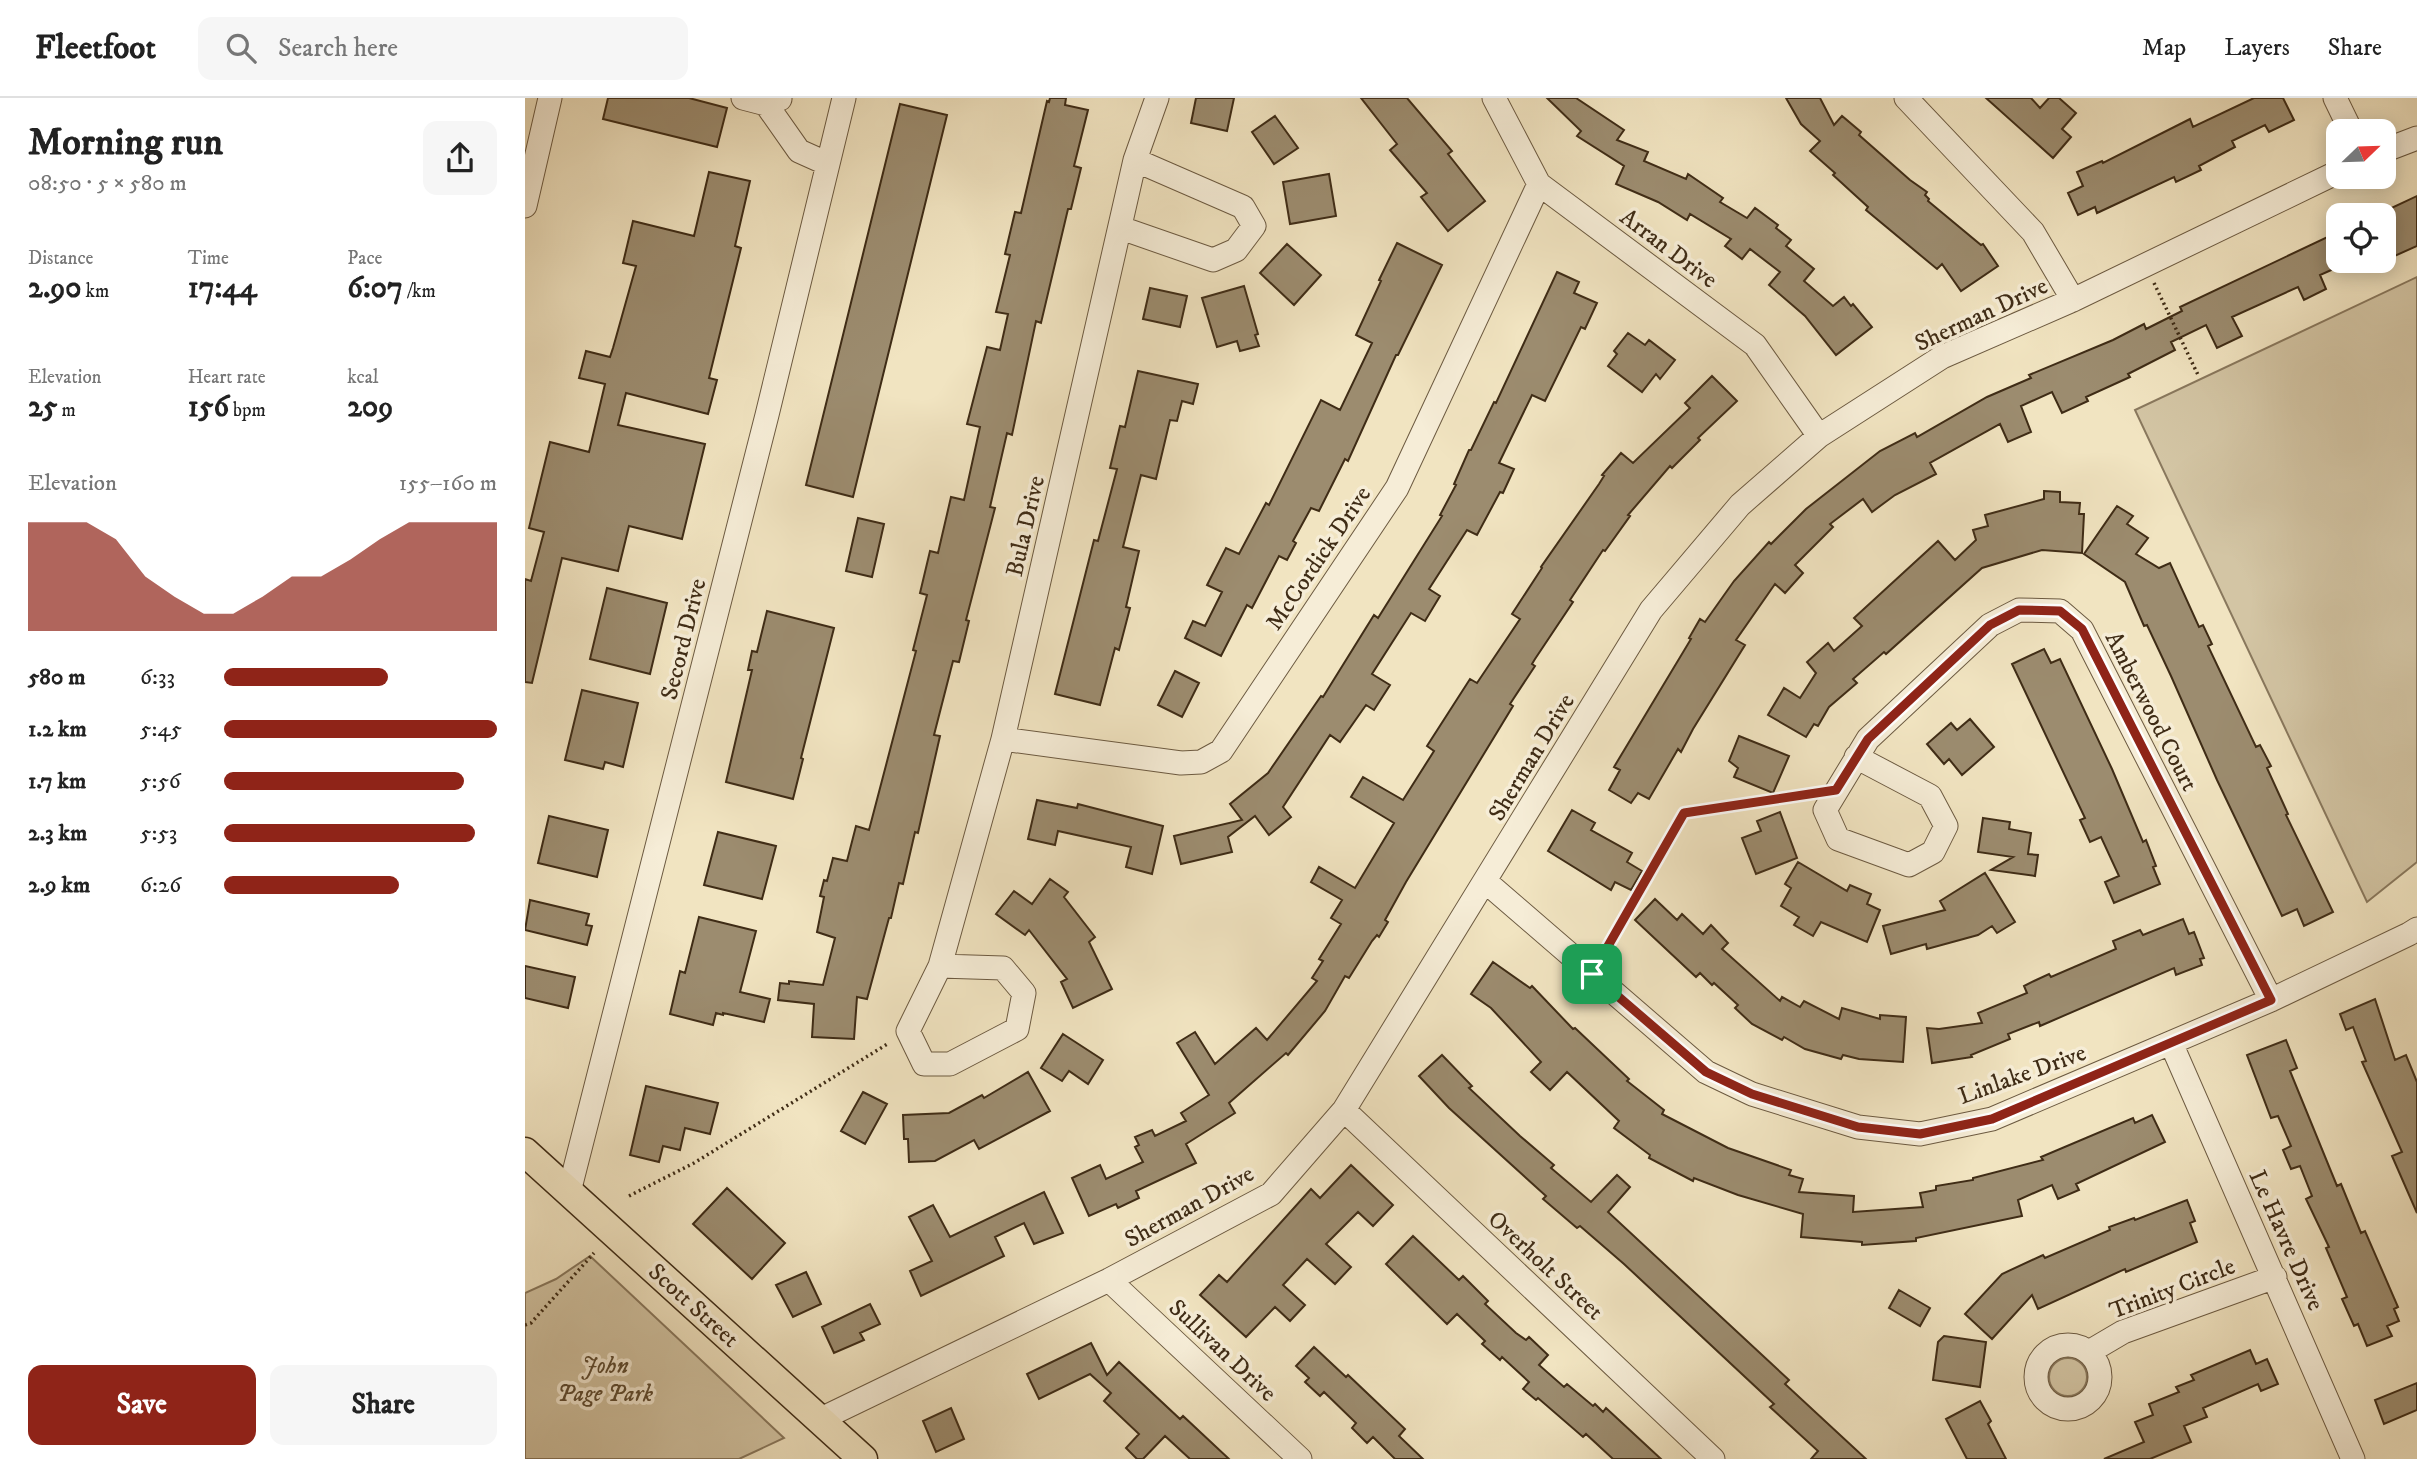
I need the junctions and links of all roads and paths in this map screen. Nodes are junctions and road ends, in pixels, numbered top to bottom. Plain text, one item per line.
1 (550, 98) edge
2 (743, 98) edge
3 (844, 98) edge
4 (1157, 98) edge
5 (1494, 98) edge
6 (1906, 98) edge
7 (2335, 98) edge
8 (773, 101) edge
9 (2345, 119) edge
10 (2417, 138) edge
11 (2396, 147) edge
12 (1135, 160) junction
13 (828, 164) junction
14 (2326, 178) edge
15 (1539, 184) junction
16 (525, 206) edge
17 (1121, 228) junction
18 (2146, 265) junction
19 (2073, 300) junction
20 (2199, 377) dead end
21 (1819, 436) junction
22 (1003, 738) junction
23 (1856, 757) junction
24 (1836, 790) junction
25 (1486, 882) junction
26 (2414, 937) edge
27 (940, 966) junction
28 (1592, 974) junction
29 (2271, 1000) junction
30 (908, 1031) junction
31 (2171, 1043) junction
32 (1344, 1110) junction
33 (525, 1152) edge
34 (569, 1192) junction
35 (629, 1196) dead end
36 (594, 1253) dead end
37 (2275, 1276) junction
38 (1109, 1280) junction
39 (525, 1325) edge
40 (2089, 1352) dead end
41 (821, 1419) junction
42 (863, 1459) edge
43 (1300, 1459) edge
44 (1713, 1459) edge
45 (2353, 1459) edge

1 - 16 street
2 - 8 street
3 - 13 street, Secord Drive
4 - 12 street, Bula Drive
5 - 15 street, Arran Drive
6 - 19 street
7 - 9 street
8 - 13 street
10 - 11 street
12 - 17 street, Bula Drive
12 - 17 street
13 - 34 street, Secord Drive
14 - 18 street, Sherman Drive
15 - 21 street, Arran Drive
15 - 22 street, McCordick Drive
17 - 22 street, Bula Drive
18 - 19 street, Sherman Drive
18 - 20 path
19 - 21 street, Sherman Drive
21 - 25 street, Sherman Drive
22 - 27 street, Bula Drive
23 - 24 street, Amberwood Court
23 - 24 street, Amberwood Court
23 - 29 street, Amberwood Court
24 - 28 path
25 - 28 street, Linlake Drive
25 - 32 street, Sherman Drive
26 - 29 street, Linlake Drive
27 - 30 street, Bula Drive
27 - 30 street
28 - 31 street, Linlake Drive
29 - 31 street, Linlake Drive
30 - 35 path
31 - 37 street, Le Havre Drive
32 - 38 street, Sherman Drive
32 - 44 street, Overholt Street
33 - 34 main road, Scott Street
34 - 41 main road, Scott Street
36 - 39 path
37 - 40 street, Trinity Circle
37 - 45 street, Le Havre Drive
38 - 41 street, Sherman Drive
38 - 43 street, Sullivan Drive
41 - 42 main road, Scott Street

